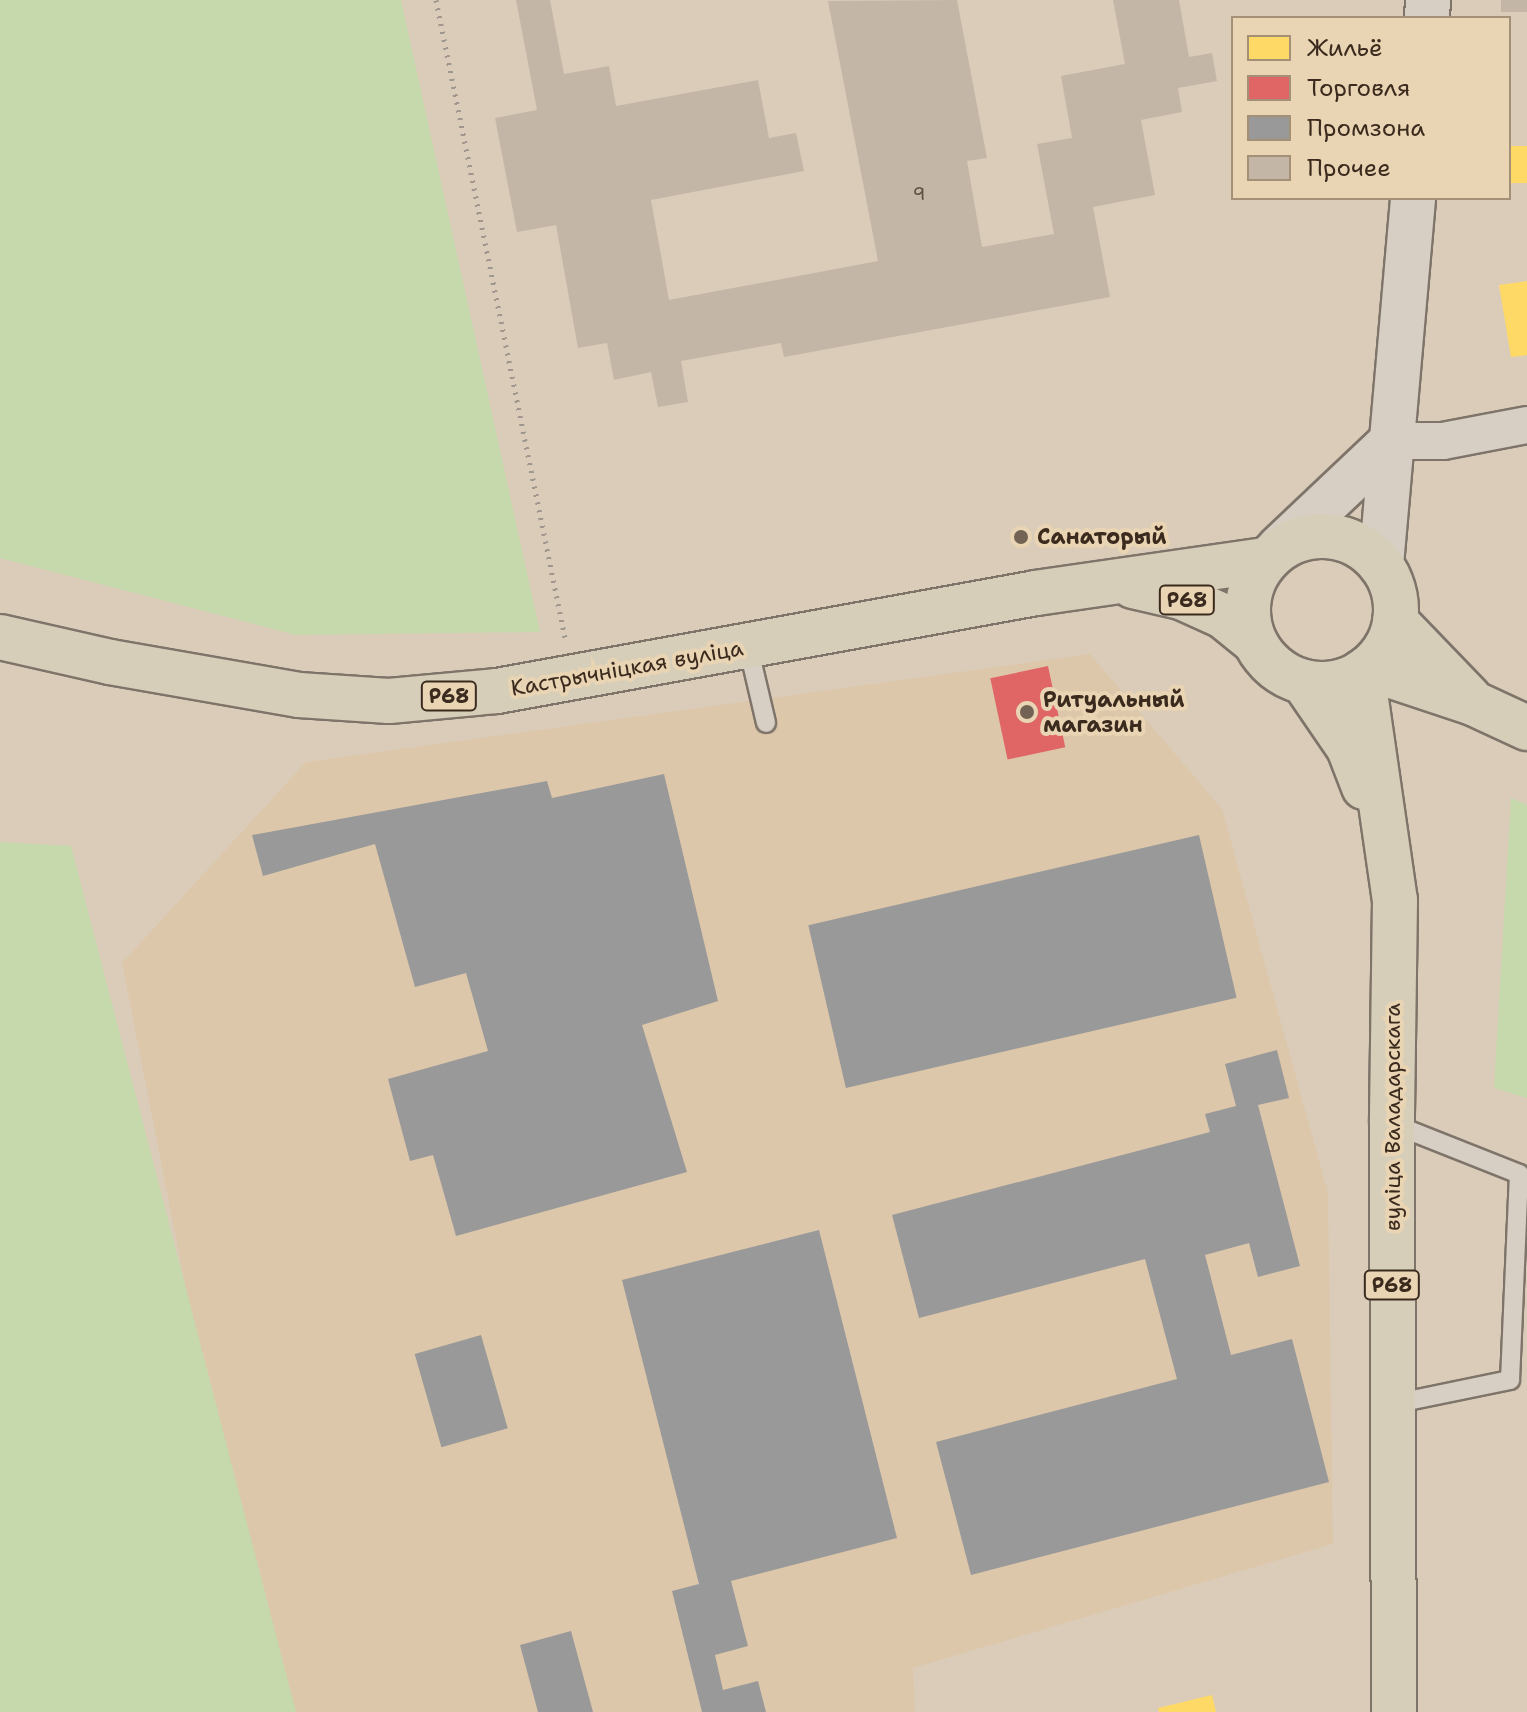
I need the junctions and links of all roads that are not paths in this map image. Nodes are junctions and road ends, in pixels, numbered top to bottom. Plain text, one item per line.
1 (1413, 200) edge
2 (1527, 425) edge
3 (1392, 441) junction
4 (1272, 554) junction
5 (1381, 565) junction
6 (1110, 581) junction
7 (1395, 621) junction
8 (0, 637) edge
9 (1253, 640) junction
10 (748, 646) junction
11 (1365, 670) junction
12 (1304, 682) junction
13 (1473, 703) junction
14 (766, 723) dead end
15 (1527, 728) edge
16 (1389, 857) junction
17 (1392, 1123) junction
18 (1521, 1262) edge
19 (1393, 1404) junction
20 (1394, 1712) edge

1 - 3 street
2 - 3 street
3 - 4 street
3 - 5 street
4 - 5 main road, Р68
4 - 6 main road, Кастрычніцкая вуліца / Р68
4 - 9 main road
5 - 7 main road
6 - 9 main road, Кастрычніцкая вуліца / Р68
6 - 10 main road, Кастрычніцкая вуліца / Р68
7 - 11 main road
7 - 13 main road
8 - 10 main road, Кастрычніцкая вуліца / Р68
9 - 12 main road, Р68
10 - 14 lane
11 - 12 main road
11 - 13 main road
11 - 16 main road, вуліца Валадарскага / Р68
12 - 16 main road, вуліца Валадарскага / Р68
13 - 15 main road
16 - 17 main road, вуліца Валадарскага / Р68
17 - 18 lane
17 - 19 main road, вуліца Валадарскага / Р68
18 - 19 lane
19 - 20 main road, вуліца Валадарскага / Р68

